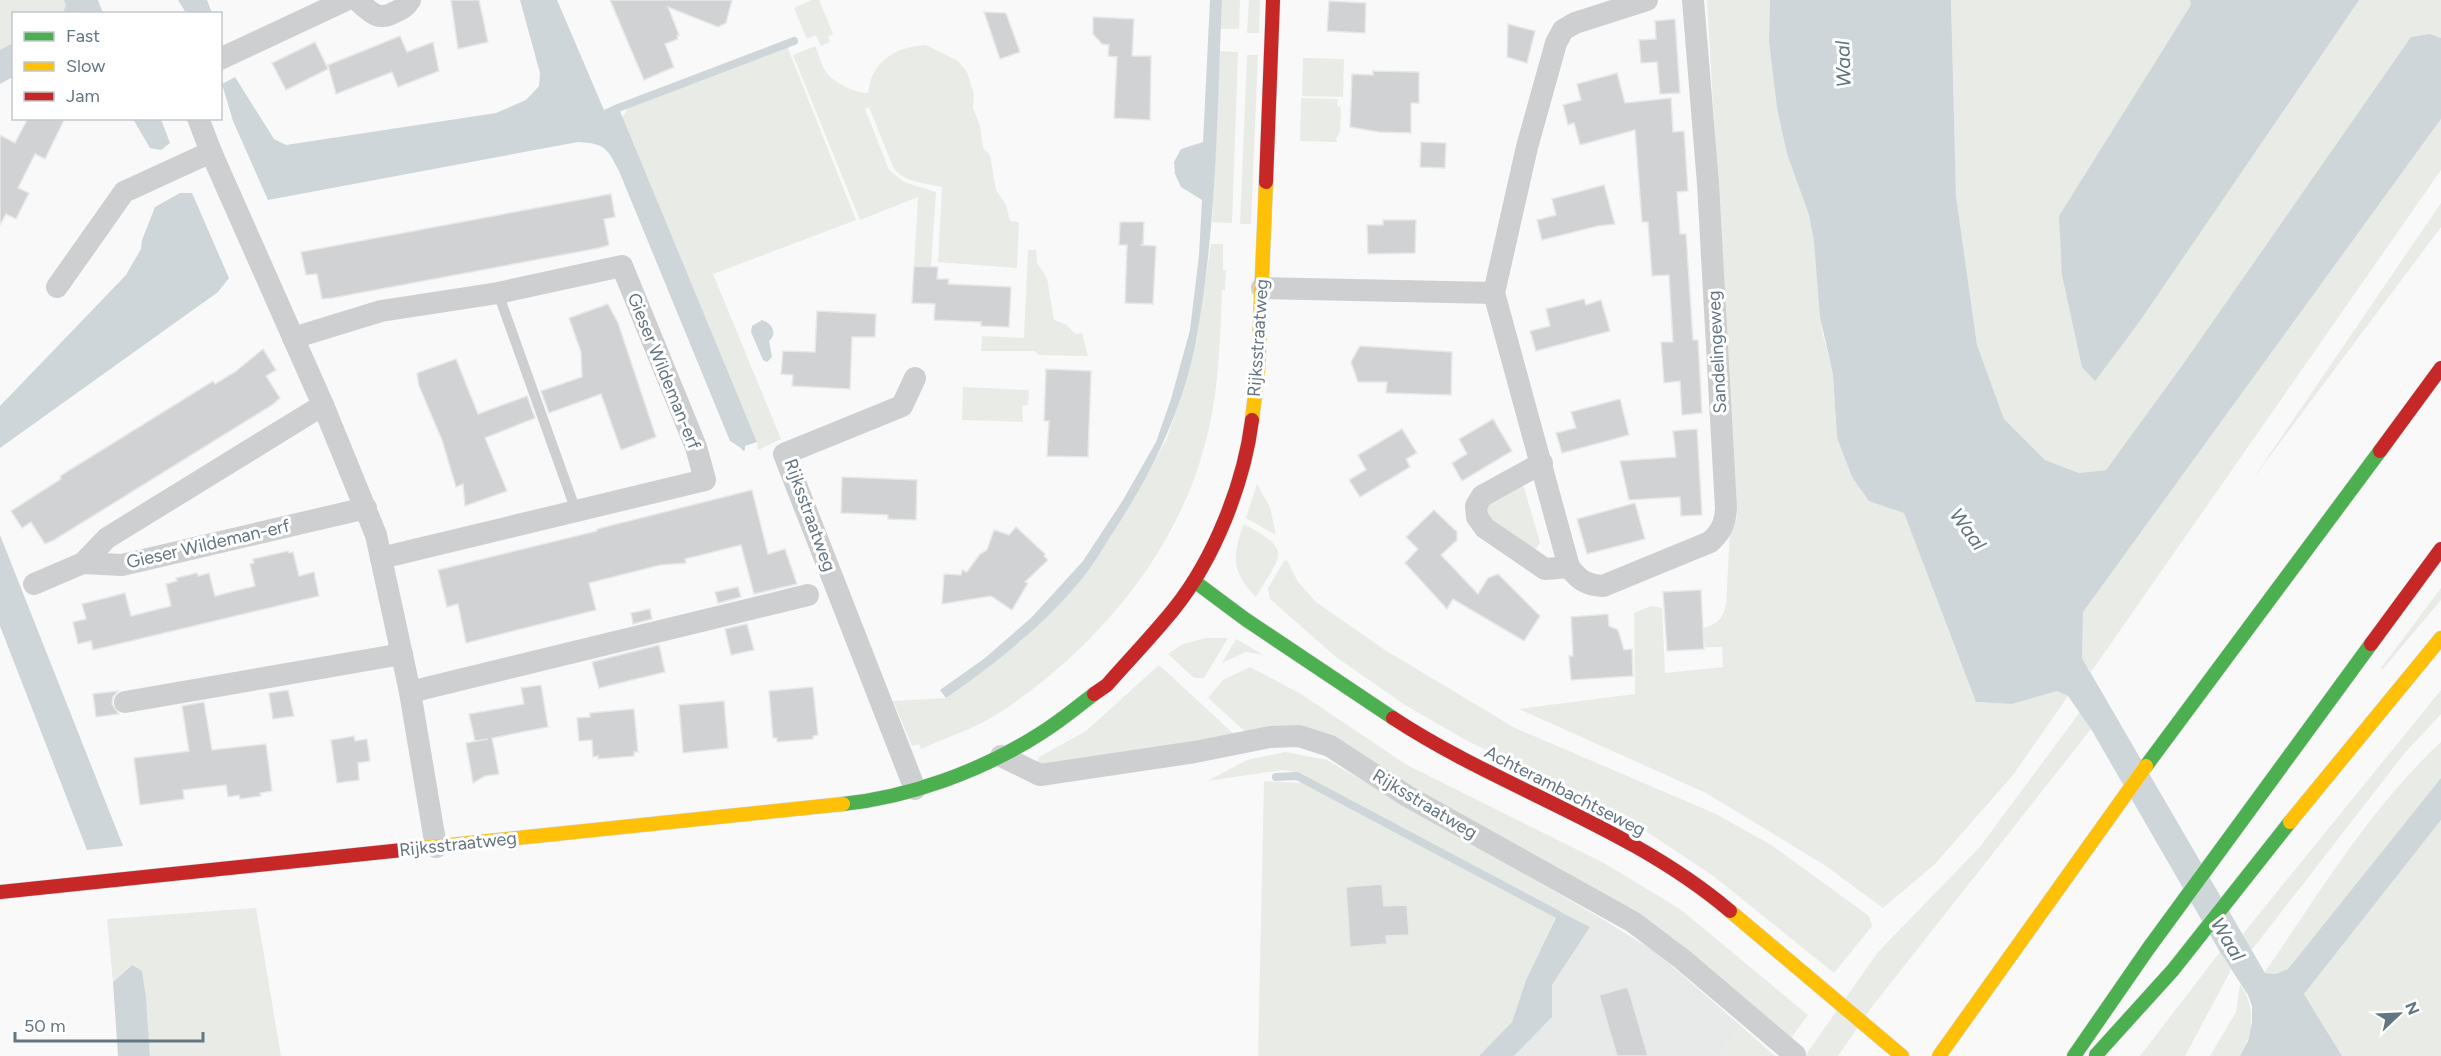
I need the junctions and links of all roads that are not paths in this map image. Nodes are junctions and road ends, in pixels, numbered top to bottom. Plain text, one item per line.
1 (346, 0) edge
2 (357, 0) edge
3 (410, 0) edge
4 (1274, 0) edge
5 (1647, 0) edge
6 (1693, 0) edge
7 (222, 58) edge
8 (199, 120) edge
9 (211, 152) junction
10 (57, 287) dead end
11 (1262, 288) junction
12 (498, 293) junction
13 (1494, 293) junction
14 (293, 338) junction
15 (2441, 368) edge
16 (915, 378) dead end
17 (323, 405) junction
18 (1542, 463) junction
19 (366, 508) junction
20 (576, 511) junction
21 (2441, 549) edge
22 (381, 558) junction
23 (83, 563) junction
24 (1569, 567) junction
25 (1194, 581) junction
26 (34, 584) dead end
27 (808, 595) dead end
28 (2441, 638) edge
29 (402, 654) junction
30 (410, 692) junction
31 (125, 702) dead end
32 (1002, 756) junction
33 (915, 789) junction
34 (436, 847) junction
35 (0, 892) edge
36 (1795, 1055) edge
37 (1902, 1056) edge
38 (1939, 1056) edge
39 (2074, 1056) edge
40 (2095, 1056) edge

1 - 7 street
2 - 3 street
4 - 11 main road, Rijksstraatweg
5 - 13 street
6 - 24 street, Sandelingeweg
8 - 9 street
9 - 10 street
9 - 14 street
11 - 13 street
11 - 25 main road, Rijksstraatweg
12 - 14 street, Gieser Wildeman-erf
12 - 20 lane
12 - 20 street, Gieser Wildeman-erf
13 - 18 street
14 - 17 street
15 - 38 main road
16 - 33 street, Rijksstraatweg
17 - 19 street
17 - 23 street, Gieser Wildeman-erf
18 - 24 street
18 - 24 street
19 - 22 street
19 - 23 street, Gieser Wildeman-erf
20 - 22 street, Gieser Wildeman-erf
21 - 39 main road
22 - 29 street
23 - 26 street, Gieser Wildeman-erf
25 - 32 main road, Rijksstraatweg
25 - 37 main road, Achterambachtseweg
27 - 30 street
28 - 40 main road
29 - 30 street
29 - 31 street
30 - 34 street
32 - 33 main road, Rijksstraatweg
32 - 36 street, Rijksstraatweg
33 - 34 main road, Rijksstraatweg
34 - 35 main road, Rijksstraatweg

